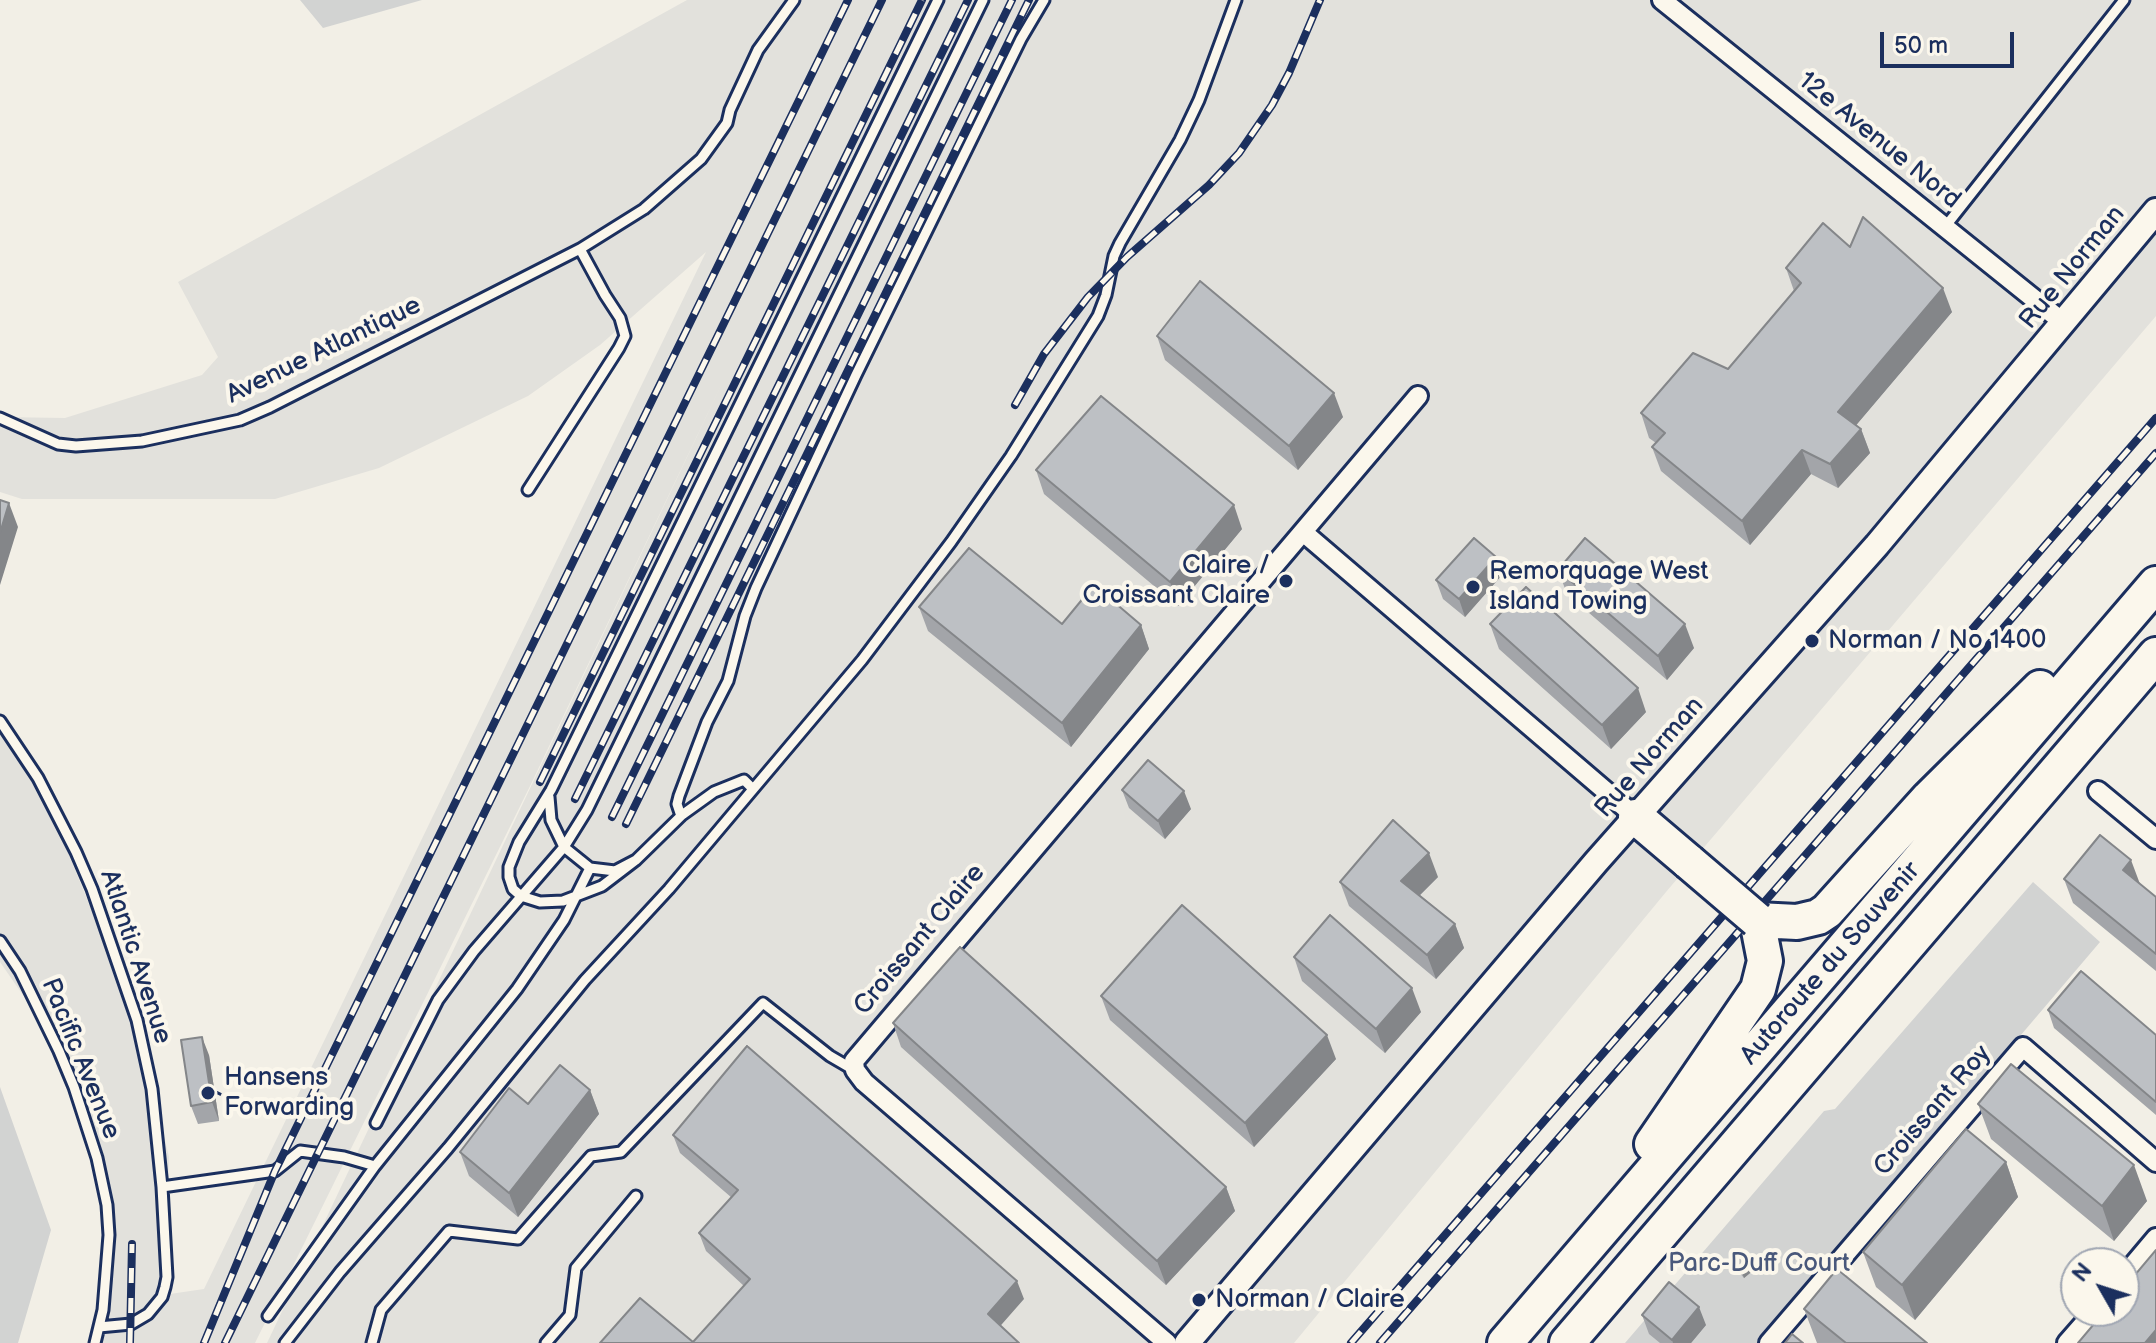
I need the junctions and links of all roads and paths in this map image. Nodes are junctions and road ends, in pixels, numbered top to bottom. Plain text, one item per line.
1 (794, 0) edge
2 (938, 0) edge
3 (983, 0) edge
4 (1044, 0) edge
5 (1236, 0) edge
6 (1662, 0) edge
7 (2124, 0) edge
8 (2156, 211) edge
9 (1945, 227) junction
10 (580, 249) junction
11 (2064, 323) junction
12 (1418, 396) dead end
13 (0, 418) edge
14 (528, 490) dead end
15 (1303, 532) junction
16 (2156, 573) edge
17 (2156, 584) edge
18 (2156, 655) edge
19 (0, 721) edge
20 (753, 789) junction
21 (551, 790) junction
22 (2098, 791) dead end
23 (681, 816) junction
24 (1636, 817) junction
25 (2156, 839) edge
26 (564, 847) junction
27 (636, 860) junction
28 (590, 868) junction
29 (521, 896) junction
30 (577, 898) junction
31 (1761, 923) junction
32 (0, 941) edge
33 (855, 1070) junction
34 (214, 1091) edge
35 (238, 1103) dead end
36 (376, 1123) dead end
37 (2156, 1162) edge
38 (375, 1166) junction
39 (162, 1187) junction
40 (636, 1196) dead end
41 (2156, 1238) edge
42 (2140, 1257) edge
43 (1567, 1270) junction
44 (268, 1316) dead end
45 (99, 1327) junction
46 (2081, 1327) edge
47 (95, 1343) edge
48 (285, 1343) edge
49 (372, 1343) edge
50 (546, 1343) edge
51 (1167, 1343) edge
52 (1187, 1343) edge
53 (1505, 1343) edge
54 (1567, 1343) edge
55 (1769, 1343) edge
56 (2067, 1343) edge

1 - 10 lane, Avenue Atlantique
2 - 21 lane
3 - 26 lane
4 - 23 lane
5 - 20 lane
6 - 9 street, 12e Avenue Nord
7 - 9 lane
8 - 11 street, Rue Norman
9 - 11 street, 12e Avenue Nord
10 - 13 lane, Avenue Atlantique
10 - 14 lane
11 - 24 street, Rue Norman
12 - 15 street, Croissant Claire
15 - 24 street
15 - 33 street, Croissant Claire
16 - 31 highway
17 - 43 highway, Autoroute du Souvenir
18 - 54 highway, Autoroute du Souvenir
19 - 39 lane, Atlantic Avenue
20 - 23 lane
20 - 48 lane
21 - 26 lane
21 - 29 lane
22 - 25 street
23 - 27 lane
24 - 31 highway, bridge
24 - 52 street, Rue Norman
26 - 28 lane
26 - 29 lane
27 - 28 lane
27 - 30 lane
28 - 30 lane
29 - 30 lane
29 - 36 lane
30 - 38 lane
31 - 43 highway
32 - 45 lane, Pacific Avenue
33 - 49 lane
33 - 51 street
34 - 35 path
37 - 55 street, Croissant Roy
38 - 39 lane
38 - 44 lane
39 - 45 lane, Atlantic Avenue
40 - 50 lane
41 - 42 street
43 - 53 highway, Autoroute du Souvenir
45 - 47 lane, Pacific Avenue
46 - 56 street

